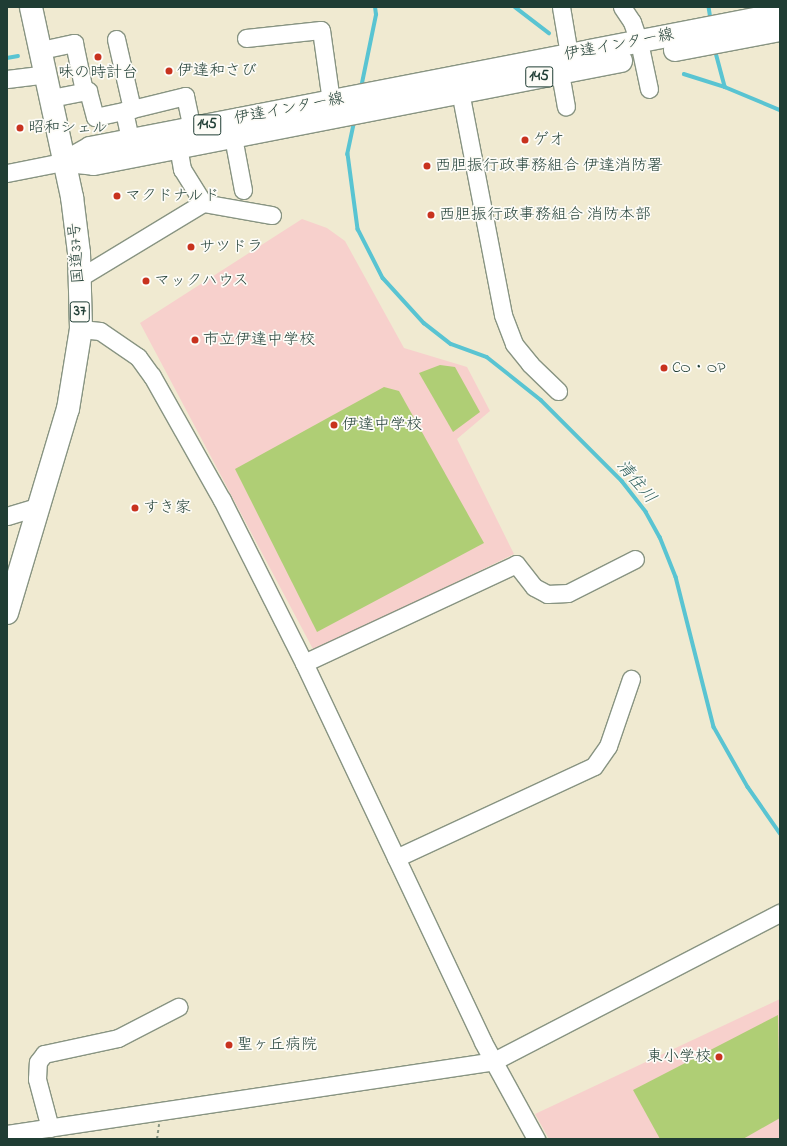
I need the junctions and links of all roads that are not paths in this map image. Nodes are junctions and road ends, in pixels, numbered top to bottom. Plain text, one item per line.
1 (31, 7) edge
2 (561, 7) edge
3 (622, 7) edge
4 (780, 14) edge
5 (780, 30) edge
6 (726, 33) junction
7 (246, 38) dead end
8 (116, 39) dead end
9 (640, 49) junction
10 (40, 50) junction
11 (567, 66) junction
12 (46, 74) junction
13 (7, 79) edge
14 (459, 85) junction
15 (649, 89) dead end
16 (84, 91) junction
17 (51, 98) junction
18 (342, 105) junction
19 (566, 106) dead end
20 (128, 110) junction
21 (182, 136) junction
22 (233, 137) junction
23 (130, 140) junction
24 (66, 161) junction
25 (7, 173) edge
26 (243, 190) dead end
27 (203, 203) junction
28 (272, 215) dead end
29 (79, 278) junction
30 (81, 329) junction
31 (558, 391) dead end
32 (39, 506) junction
33 (7, 516) edge
34 (635, 559) dead end
35 (7, 613) edge
36 (304, 663) junction
37 (631, 679) dead end
38 (396, 858) junction
39 (780, 913) edge
40 (178, 1007) dead end
41 (494, 1061) junction
42 (50, 1128) junction
43 (7, 1134) edge
44 (536, 1139) edge

1 - 10 main road, 国道37号 / 37
2 - 11 street
3 - 9 street
4 - 6 main road, 伊達インター線 / 145
5 - 6 main road, 伊達インター線 / 145
6 - 9 main road, 伊達インター線 / 145
7 - 18 street
8 - 20 street
9 - 11 main road, 伊達インター線 / 145
9 - 15 street
10 - 12 main road, 国道37号 / 37
10 - 16 street
11 - 14 main road, 伊達インター線 / 145
11 - 19 street
12 - 13 street
12 - 17 main road, 国道37号 / 37
14 - 18 main road, 伊達インター線 / 145
14 - 31 street
16 - 17 street
16 - 20 street
17 - 24 main road, 国道37号 / 37
18 - 21 main road, 伊達インター線 / 145
18 - 22 main road, 伊達インター線 / 145
20 - 21 street
20 - 23 street
21 - 22 main road, 伊達インター線 / 145
21 - 23 main road, 伊達インター線 / 145
21 - 24 main road, 伊達インター線 / 145
21 - 27 street
22 - 26 street
23 - 24 main road, 伊達インター線 / 145
24 - 25 street
24 - 29 main road, 国道37号 / 37
27 - 28 street
27 - 29 street
29 - 30 main road, 国道37号 / 37
30 - 32 main road, 国道37号 / 37
30 - 36 street
32 - 33 street
32 - 35 main road, 国道37号 / 37
34 - 36 street
36 - 38 street
37 - 38 street
38 - 41 street
39 - 41 street
40 - 42 street
41 - 42 street
41 - 44 street
42 - 43 street

